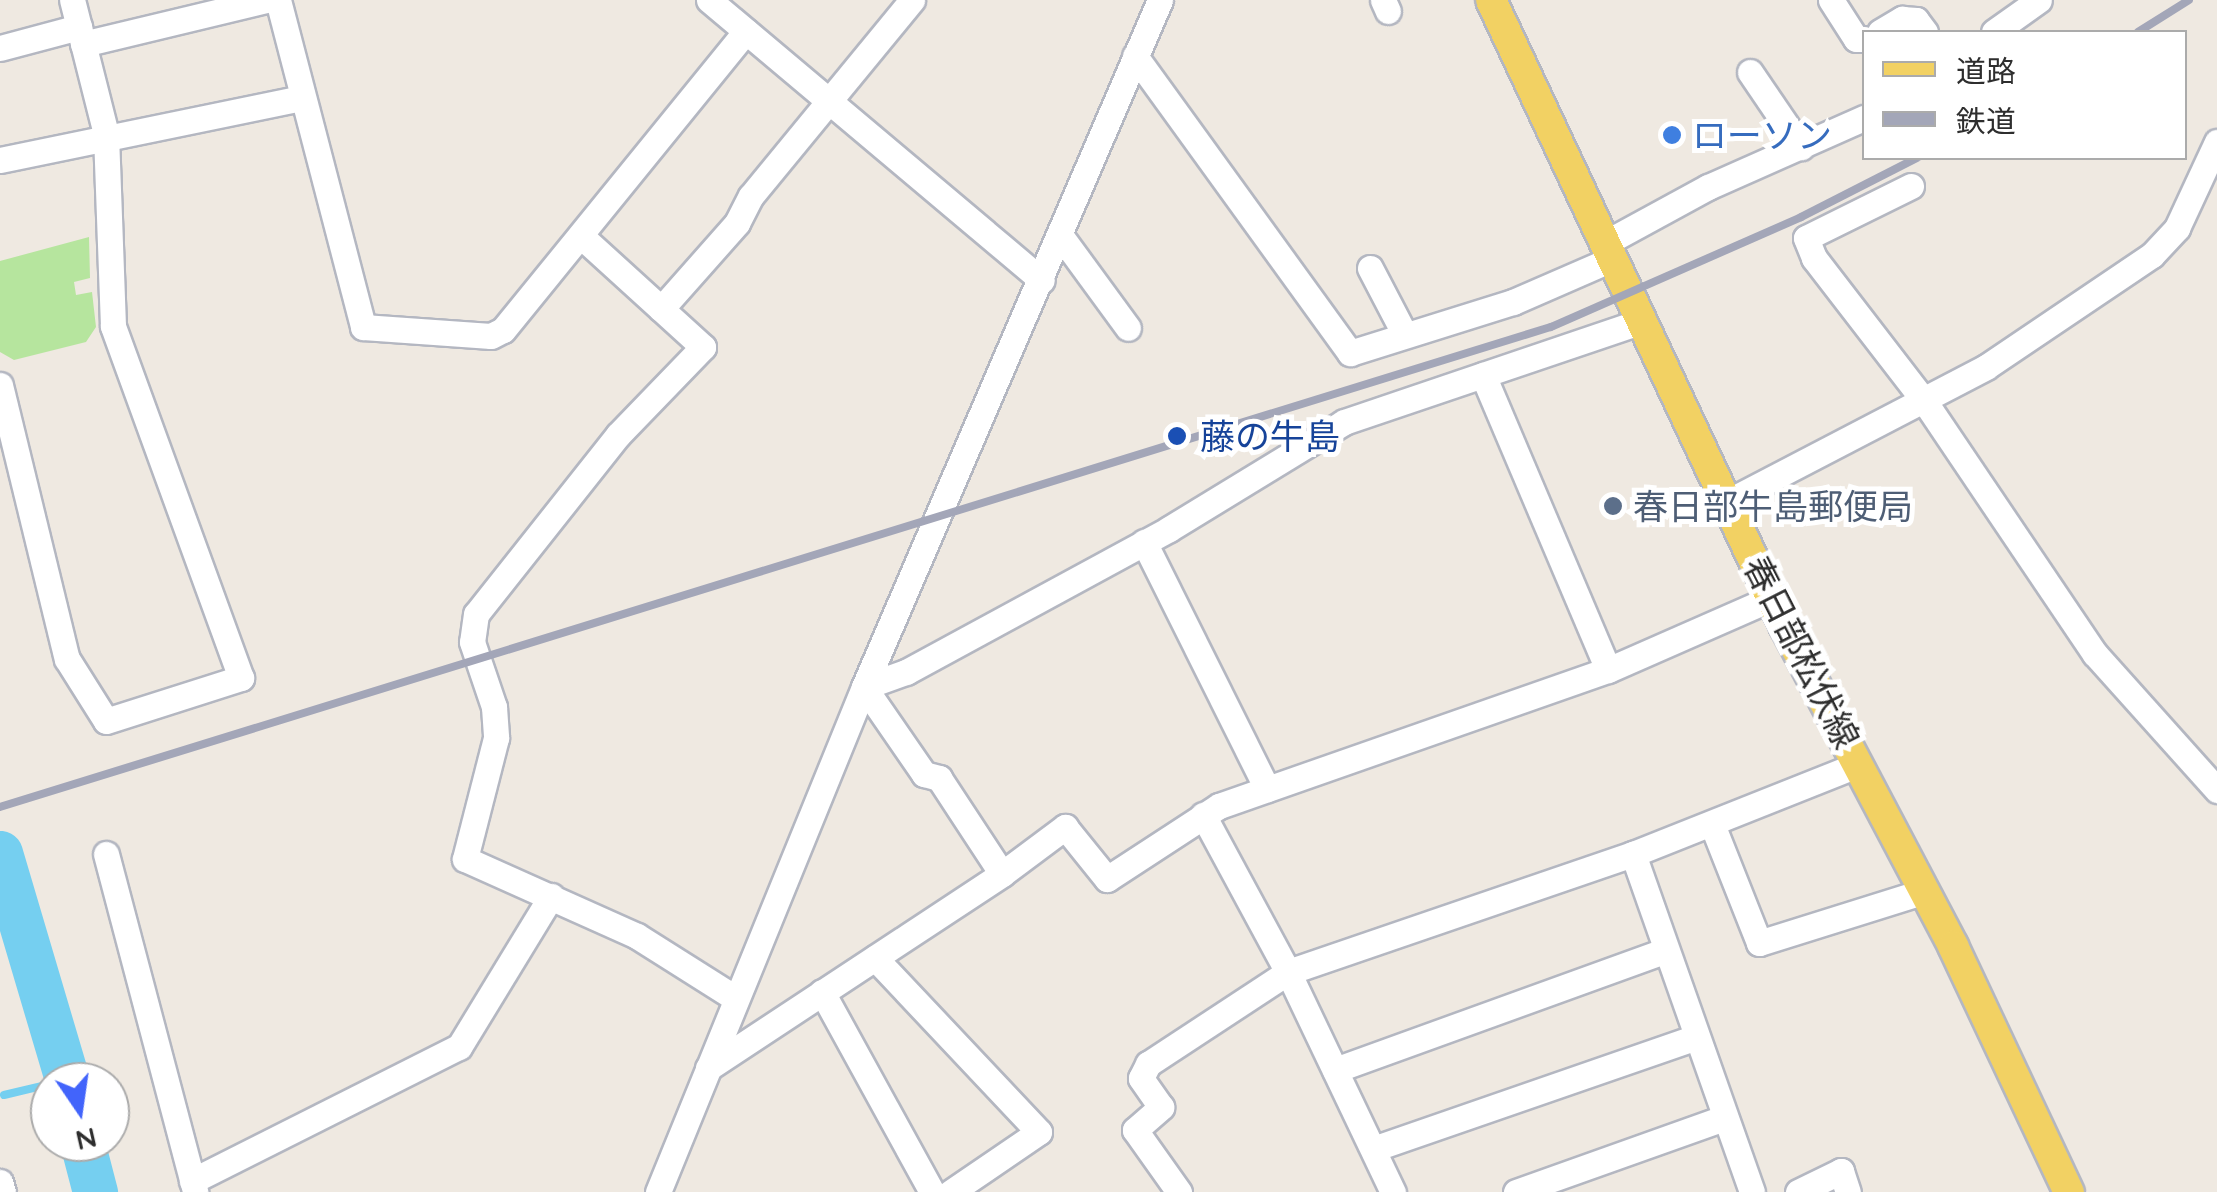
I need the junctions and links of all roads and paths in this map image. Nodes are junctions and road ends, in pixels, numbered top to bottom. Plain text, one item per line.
1 (72, 0) edge
2 (266, 0) edge
3 (278, 0) edge
4 (709, 0) edge
5 (1160, 0) edge
6 (1491, 0) edge
7 (1831, 0) edge
8 (2039, 0) edge
9 (898, 5) edge
10 (1883, 30) edge
11 (1924, 30) edge
12 (1997, 30) edge
13 (746, 31) junction
14 (81, 36) junction
15 (1862, 39) edge
16 (0, 48) edge
17 (1135, 56) junction
18 (1750, 72) dead end
19 (303, 98) junction
20 (830, 102) junction
21 (1862, 119) edge
22 (106, 134) junction
23 (2217, 142) edge
24 (1802, 147) junction
25 (0, 160) edge
26 (1911, 186) dead end
27 (1060, 235) junction
28 (581, 236) junction
29 (1610, 250) junction
30 (1370, 268) dead end
31 (1042, 280) junction
32 (661, 309) junction
33 (1643, 321) junction
34 (1128, 328) dead end
35 (1404, 333) junction
36 (1483, 375) junction
37 (0, 385) edge
38 (1925, 402) junction
39 (1727, 502) junction
40 (1144, 542) junction
41 (1772, 598) junction
42 (1608, 670) junction
43 (864, 688) junction
44 (1858, 764) junction
45 (1267, 788) junction
46 (2217, 790) edge
47 (1203, 815) junction
48 (1712, 824) junction
49 (106, 854) dead end
50 (1633, 854) junction
51 (1002, 874) junction
52 (1925, 891) junction
53 (551, 896) junction
54 (1666, 950) junction
55 (874, 958) junction
56 (1288, 972) junction
57 (822, 992) junction
58 (734, 998) junction
59 (1696, 1037) junction
60 (708, 1068) junction
61 (1334, 1070) junction
62 (1724, 1118) junction
63 (1373, 1149) junction
64 (0, 1182) edge
65 (193, 1186) edge
66 (3, 1192) edge
67 (658, 1192) edge
68 (932, 1192) edge
69 (950, 1192) edge
70 (1180, 1192) edge
71 (1393, 1192) edge
72 (1516, 1192) edge
73 (1752, 1192) edge
74 (1798, 1192) edge
75 (1848, 1192) edge
76 (2069, 1192) edge

1 - 14 street
2 - 14 street
3 - 19 street
4 - 13 street
5 - 17 street
6 - 29 main road, 春日部松伏線
7 - 15 street
8 - 12 street
9 - 20 street
10 - 11 street
13 - 20 street
13 - 28 street
14 - 16 street
14 - 22 street
17 - 27 street
17 - 35 street
18 - 24 street
19 - 22 street
19 - 28 street
20 - 31 street
20 - 32 street
21 - 24 street
22 - 25 street
22 - 37 street
23 - 38 street
24 - 29 street
26 - 38 street
27 - 31 street
27 - 34 street
28 - 32 street
29 - 33 main road, 春日部松伏線
29 - 35 street
30 - 35 street
31 - 43 street
32 - 53 street
33 - 36 street
33 - 39 main road, 春日部松伏線
36 - 40 street
36 - 42 street
38 - 39 street
38 - 46 street
39 - 41 main road, 春日部松伏線
40 - 43 street
40 - 45 street
41 - 42 street
41 - 44 main road, 春日部松伏線
42 - 45 street
43 - 51 street
43 - 58 street
44 - 48 street
44 - 52 main road, 春日部松伏線
45 - 47 street
47 - 51 street
47 - 56 street
48 - 50 street
48 - 52 street
49 - 65 street
50 - 54 street
50 - 56 street
51 - 55 street
52 - 76 main road, 春日部松伏線
53 - 58 street
53 - 65 street
54 - 59 street
54 - 61 street
55 - 57 street
55 - 69 street
56 - 61 street
56 - 70 street
57 - 60 street
57 - 68 street
58 - 60 street
59 - 62 street
59 - 63 street
60 - 67 street
61 - 63 street
62 - 72 street
62 - 73 street
63 - 71 street
64 - 66 street
74 - 75 street

